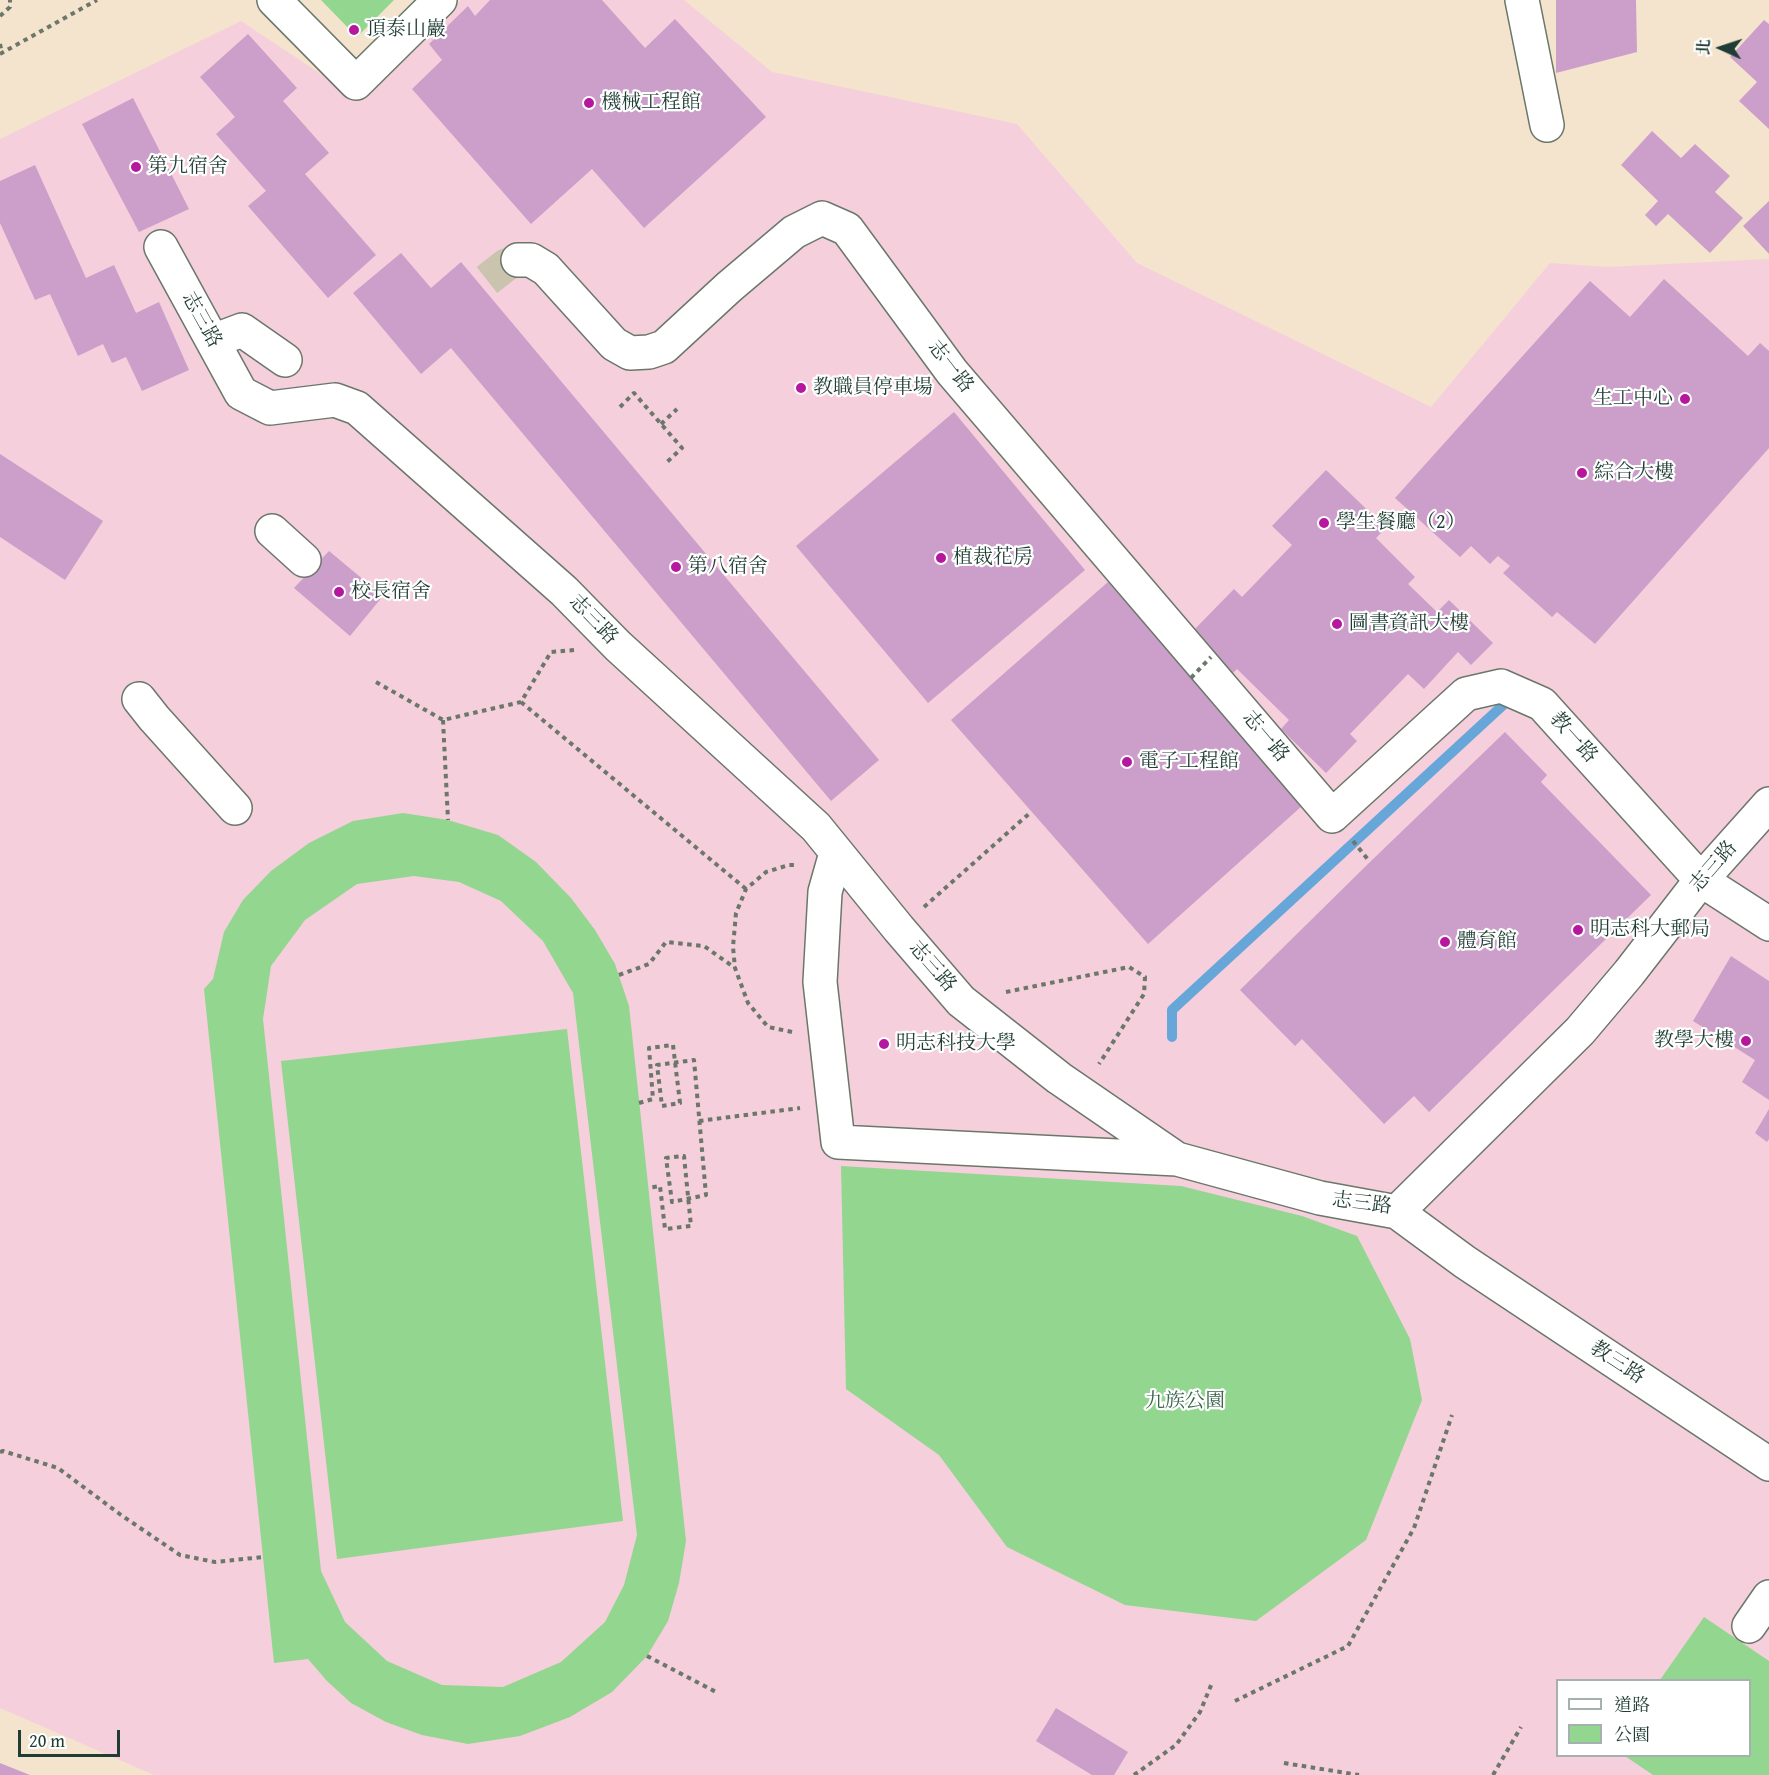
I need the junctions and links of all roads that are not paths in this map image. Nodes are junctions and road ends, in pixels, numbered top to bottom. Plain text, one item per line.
1 (274, 0) edge
2 (440, 0) edge
3 (1522, 0) edge
4 (1547, 125) dead end
5 (161, 247) dead end
6 (518, 260) dead end
7 (213, 341) junction
8 (285, 360) dead end
9 (272, 531) dead end
10 (304, 560) dead end
11 (139, 699) dead end
12 (1769, 804) edge
13 (235, 808) dead end
14 (1332, 816) joint
15 (834, 859) junction
16 (1701, 880) junction
17 (1769, 924) edge
18 (1177, 1159) junction
19 (1397, 1212) junction
20 (1769, 1464) edge
21 (1769, 1597) edge
22 (1749, 1626) dead end

1 - 2 lane
3 - 4 lane
5 - 7 lane, 志三路
6 - 14 lane, 志一路
7 - 8 lane
7 - 15 lane, 志三路
9 - 10 lane
11 - 13 lane
12 - 16 lane, 志三路
14 - 16 lane, 教一路
15 - 18 lane, 志三路
15 - 18 lane
16 - 17 lane, 教一路
16 - 19 lane, 志三路
18 - 19 lane, 志三路
19 - 20 lane, 教三路
21 - 22 lane

